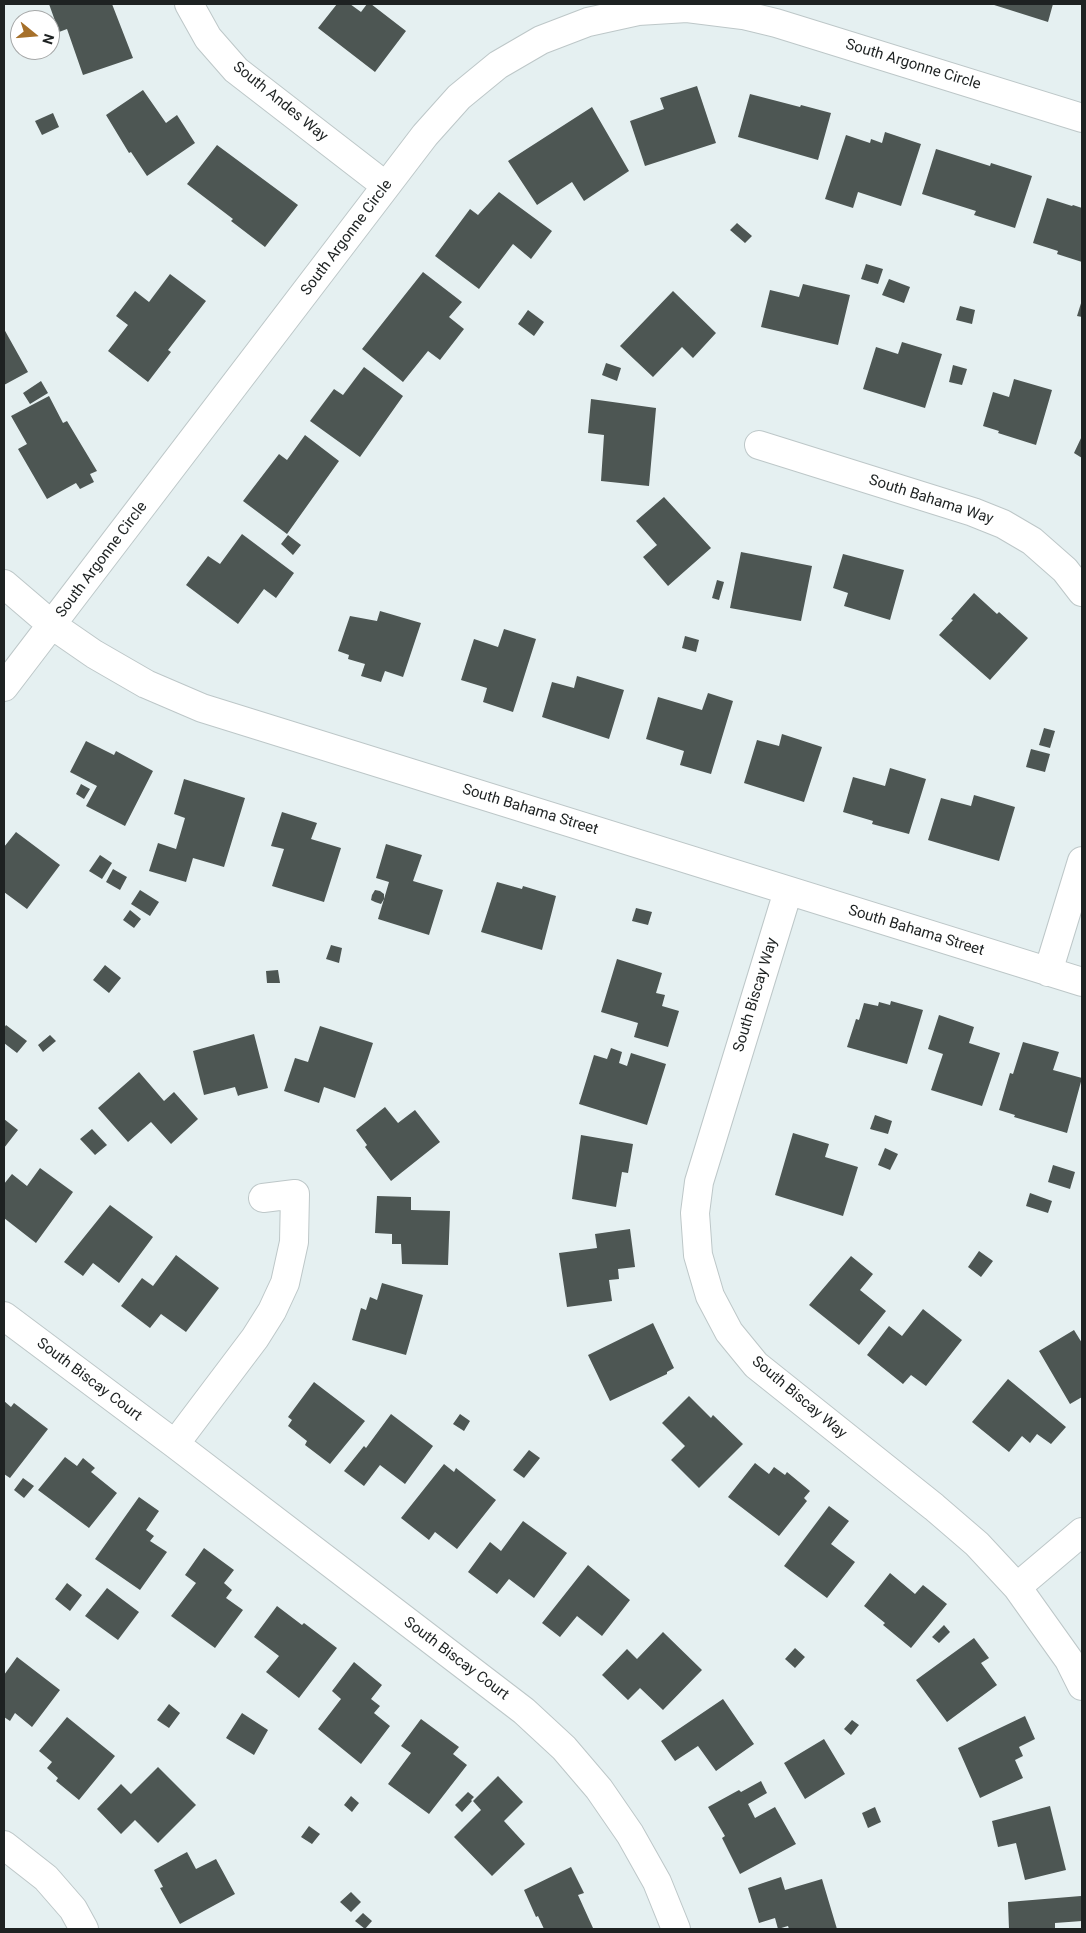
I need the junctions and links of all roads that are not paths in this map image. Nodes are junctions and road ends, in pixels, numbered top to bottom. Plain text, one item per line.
1 (190, 4) edge
2 (744, 9) edge
3 (1082, 118) edge
4 (386, 186) junction
5 (759, 445) dead end
6 (4, 584) edge
7 (1082, 592) edge
8 (52, 625) junction
9 (4, 687) edge
10 (1082, 861) edge
11 (788, 891) junction
12 (1048, 972) junction
13 (1082, 982) edge
14 (263, 1198) dead end
15 (4, 1316) edge
16 (175, 1444) junction
17 (1082, 1532) edge
18 (1017, 1587) junction
19 (1082, 1686) edge
20 (4, 1845) edge
21 (84, 1929) edge
22 (676, 1929) edge

1 - 4 street, South Andes Way
2 - 3 street, South Argonne Circle
2 - 4 street, South Argonne Circle
4 - 8 street, South Argonne Circle
5 - 7 street, South Bahama Way
6 - 8 street, South Bahama Street
8 - 9 street, South Argonne Circle
8 - 11 street, South Bahama Street
10 - 12 street
11 - 12 street, South Bahama Street
11 - 18 street, South Biscay Way
12 - 13 street, South Bahama Street
14 - 16 street
15 - 16 street, South Biscay Court
16 - 22 street, South Biscay Court
17 - 18 street
18 - 19 street, South Biscay Way
20 - 21 street

